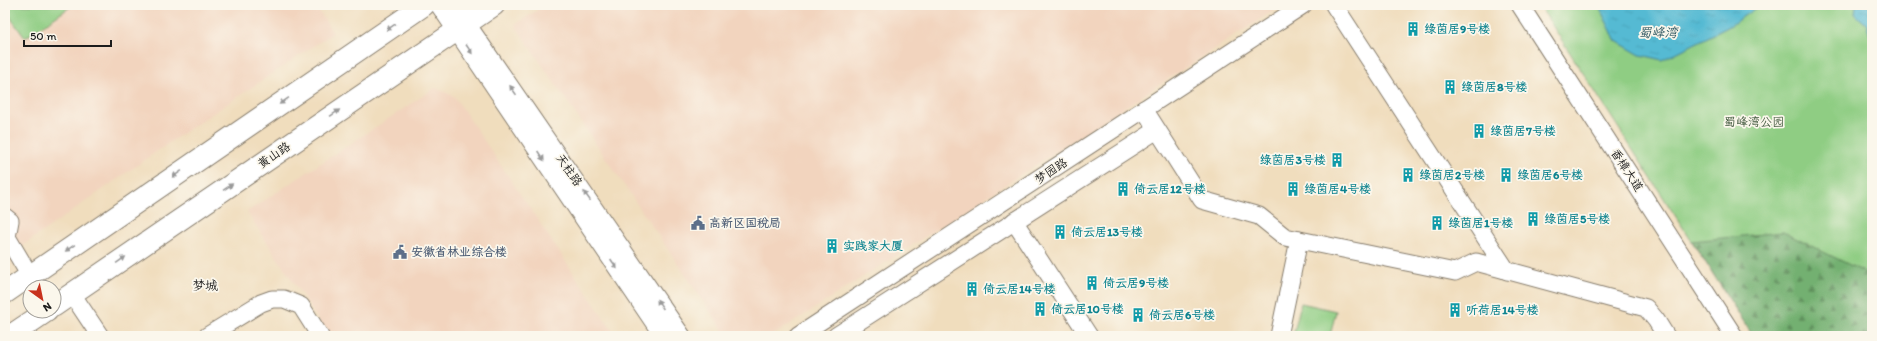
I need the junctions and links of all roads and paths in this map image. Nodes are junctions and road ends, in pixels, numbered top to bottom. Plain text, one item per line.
1 (424, 5) edge
2 (439, 5) edge
3 (455, 5) edge
4 (494, 5) edge
5 (1303, 5) edge
6 (1334, 5) edge
7 (1512, 5) edge
8 (1520, 5) edge
9 (461, 27) junction
10 (1144, 109) junction
11 (1157, 130) junction
12 (5, 217) edge
13 (1014, 221) junction
14 (1299, 240) junction
15 (1507, 271) junction
16 (30, 276) junction
17 (5, 293) edge
18 (72, 294) junction
19 (62, 301) edge
20 (35, 319) edge
21 (10, 336) edge
22 (100, 336) edge
23 (207, 336) edge
24 (320, 336) edge
25 (663, 336) edge
26 (682, 336) edge
27 (798, 336) edge
28 (836, 336) edge
29 (1088, 336) edge
30 (1279, 336) edge
31 (1666, 336) edge
32 (1724, 336) edge
33 (1734, 336) edge

1 -> 16 main road
2 - 9 street, 天柱路
3 - 9 main road, 天柱路
4 - 9 main road, 黄山路
5 - 10 street, 梦园路
6 - 15 street
7 - 32 street, 香樟大道
8 - 33 street, 香樟大道
18 -> 9 main road, 黄山路
9 -> 25 street, 天柱路
26 -> 9 street, 天柱路
10 - 11 street
10 - 27 street, 梦园路
11 - 13 street
11 - 14 street
12 - 16 street
13 - 28 street
13 - 29 street
14 - 15 street
14 - 30 street
15 - 31 street
16 - 17 main road
18 - 19 main road, 黄山路
18 - 22 street
20 - 21 main road
23 - 24 street

